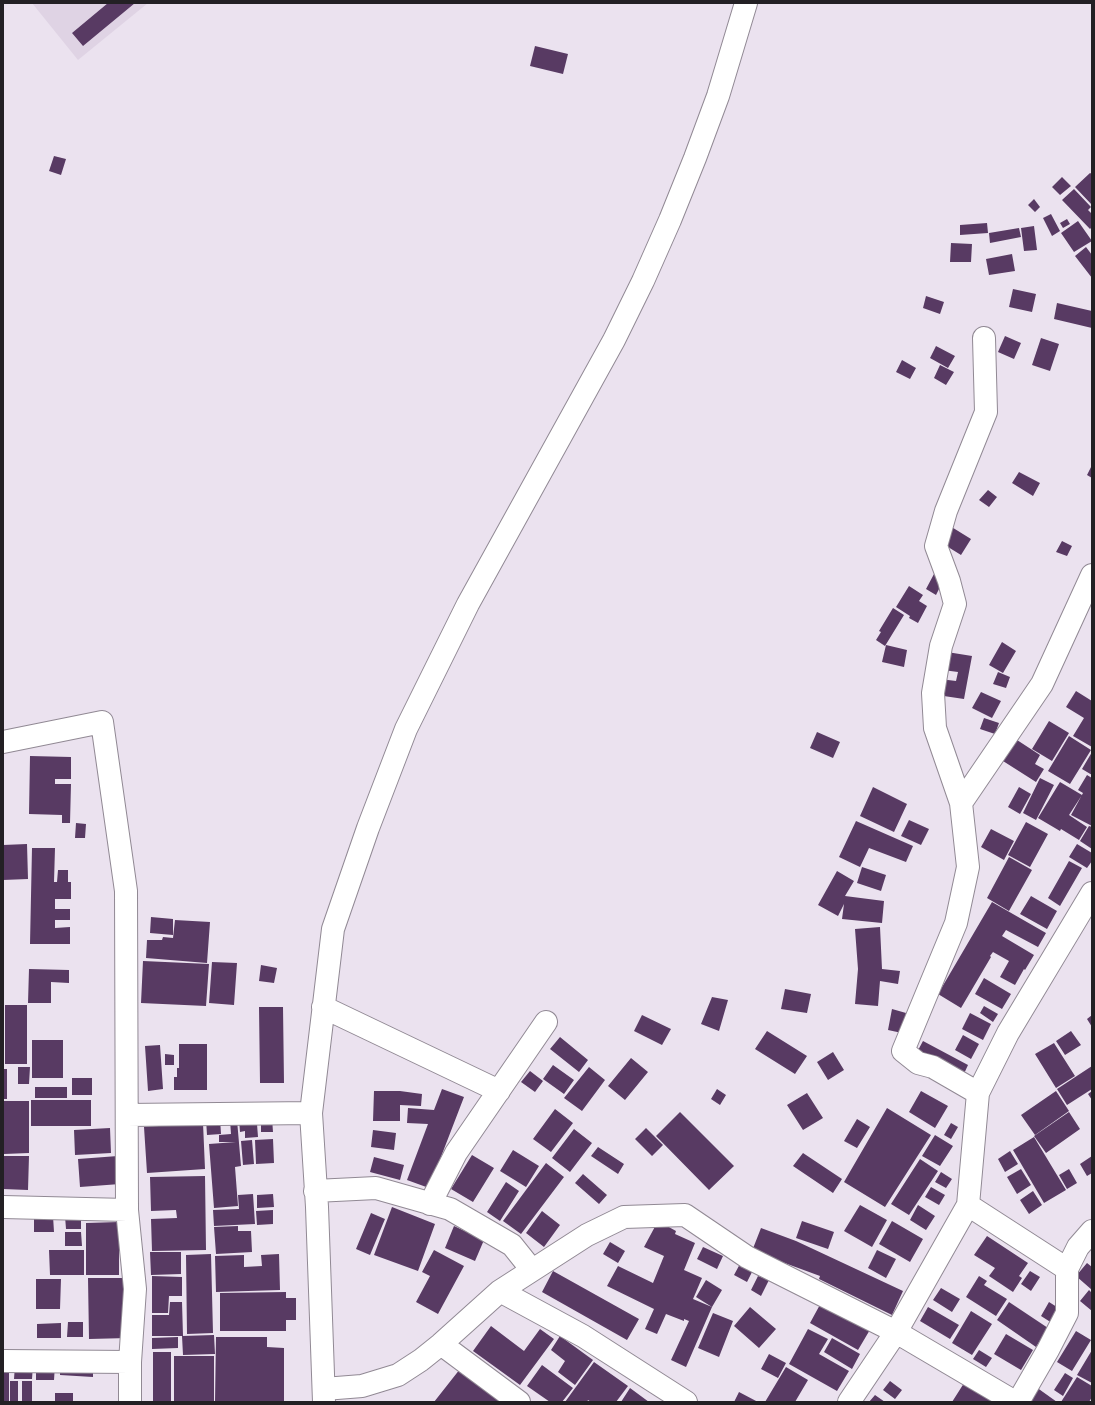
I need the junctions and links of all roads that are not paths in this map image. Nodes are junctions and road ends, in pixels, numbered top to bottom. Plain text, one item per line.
1 (746, 3) edge
2 (984, 338) dead end
3 (1092, 575) edge
4 (3, 742) edge
5 (961, 804) junction
6 (1092, 893) edge
7 (323, 1007) junction
8 (546, 1022) dead end
9 (499, 1091) junction
10 (978, 1093) junction
11 (311, 1113) junction
12 (126, 1115) junction
13 (315, 1191) junction
14 (430, 1204) junction
15 (968, 1205) junction
16 (3, 1207) edge
17 (127, 1210) junction
18 (1092, 1231) edge
19 (1067, 1269) junction
20 (532, 1270) junction
21 (500, 1291) junction
22 (896, 1332) junction
23 (440, 1344) junction
24 (3, 1361) edge
25 (130, 1362) junction
26 (324, 1396) edge
27 (130, 1402) edge
28 (520, 1402) edge
29 (686, 1402) edge
30 (849, 1402) edge
31 (1016, 1402) edge

1 - 7 street
2 - 5 street
3 - 5 street
4 - 12 street
5 - 10 street
6 - 10 street
7 - 9 street
7 - 11 street
8 - 9 street
9 - 14 street
10 - 15 street
11 - 12 street
11 - 13 street
12 - 17 street
13 - 14 street
13 - 26 street
14 - 20 street
15 - 19 street
15 - 22 street
16 - 17 street
17 - 25 street
18 - 19 street
19 - 31 street
20 - 21 street
20 - 22 street
21 - 23 street
21 - 29 street
22 - 30 street
22 - 31 street
23 - 26 street
23 - 28 street
24 - 25 street
25 - 27 street

